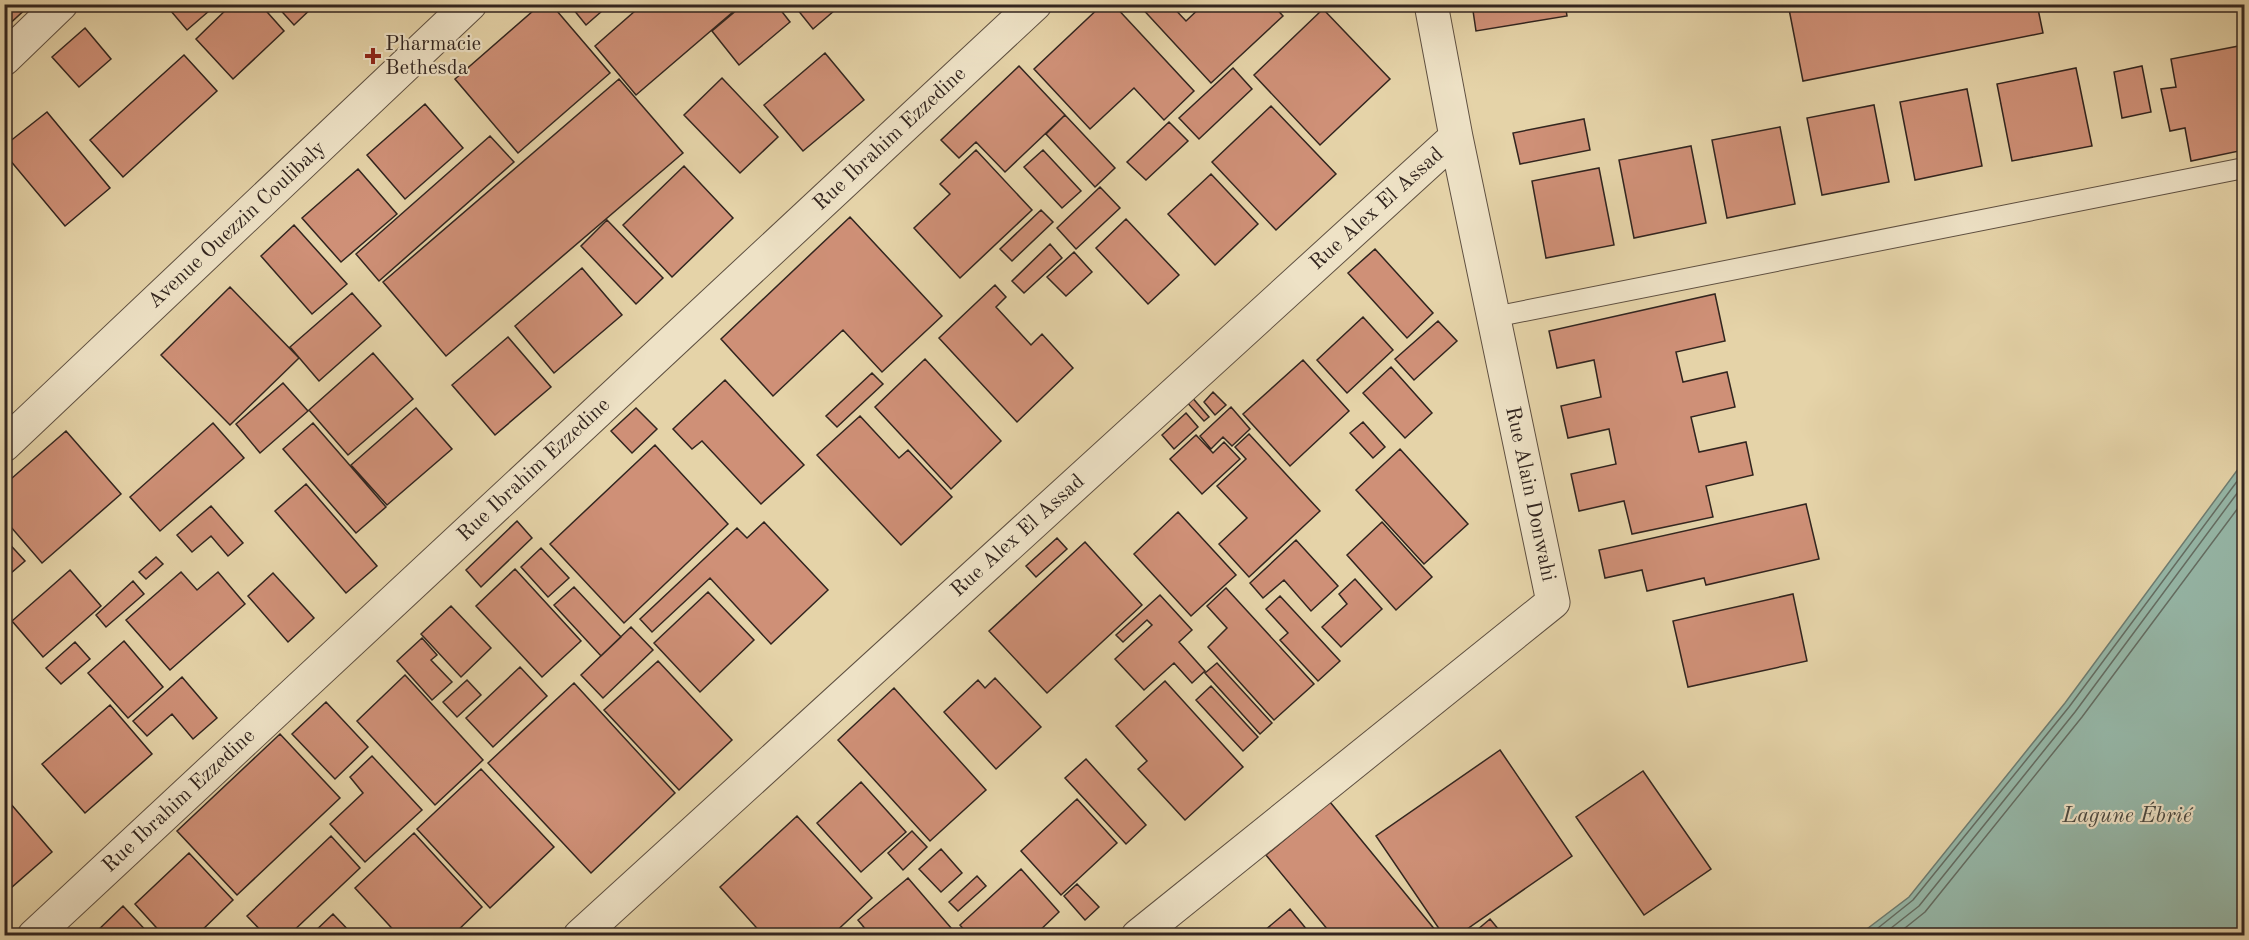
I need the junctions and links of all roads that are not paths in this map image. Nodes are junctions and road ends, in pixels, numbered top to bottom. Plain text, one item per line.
1 (61, 4) edge
2 (470, 4) edge
3 (1035, 4) edge
4 (1431, 4) edge
5 (4, 59) edge
6 (1456, 137) junction
7 (2244, 168) edge
8 (1494, 317) junction
9 (4, 445) edge
10 (34, 936) edge
11 (580, 936) edge
12 (1138, 936) edge

1 - 5 street
2 - 9 street, Avenue Ouezzin Coulibaly
3 - 10 street, Rue Ibrahim Ezzedine
4 - 6 street, Rue Alain Donwahi
6 - 8 street, Rue Alain Donwahi
6 - 11 street, Rue Alex El Assad
7 - 8 lane
8 - 12 street, Rue Alain Donwahi

